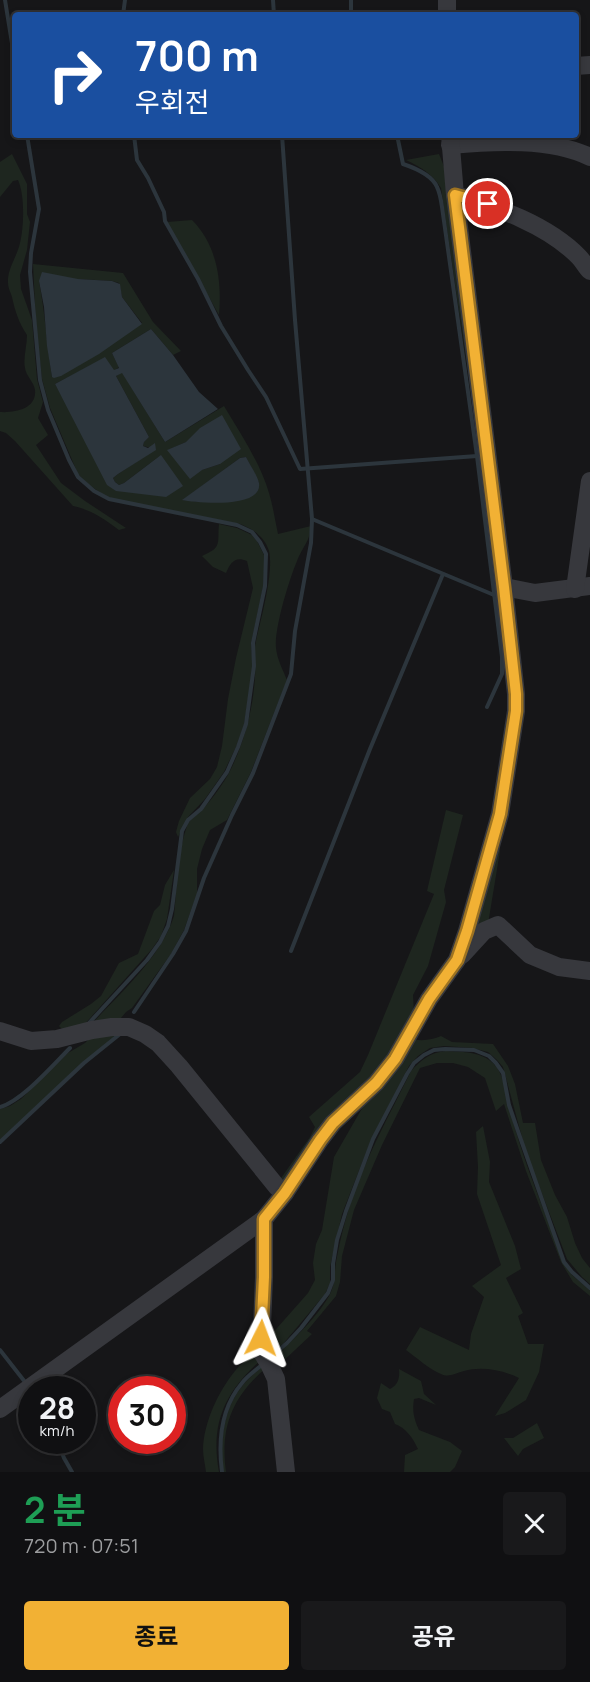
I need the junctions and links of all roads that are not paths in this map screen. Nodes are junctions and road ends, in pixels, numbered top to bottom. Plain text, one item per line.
1 (450, 140) edge
2 (590, 158) edge
3 (455, 195) junction
4 (590, 272) edge
5 (590, 482) edge
6 (504, 587) junction
7 (582, 587) edge
8 (457, 960) junction
9 (590, 971) edge
10 (0, 1031) edge
11 (285, 1193) junction
12 (264, 1219) junction
13 (0, 1409) edge
14 (286, 1472) edge

1 - 2 street
1 - 3 street
3 - 4 street
3 - 6 street
5 - 7 street
6 - 7 street
6 - 8 street
8 - 9 street
8 - 11 street
10 - 11 street
11 - 12 street
12 - 13 street
12 - 14 street

